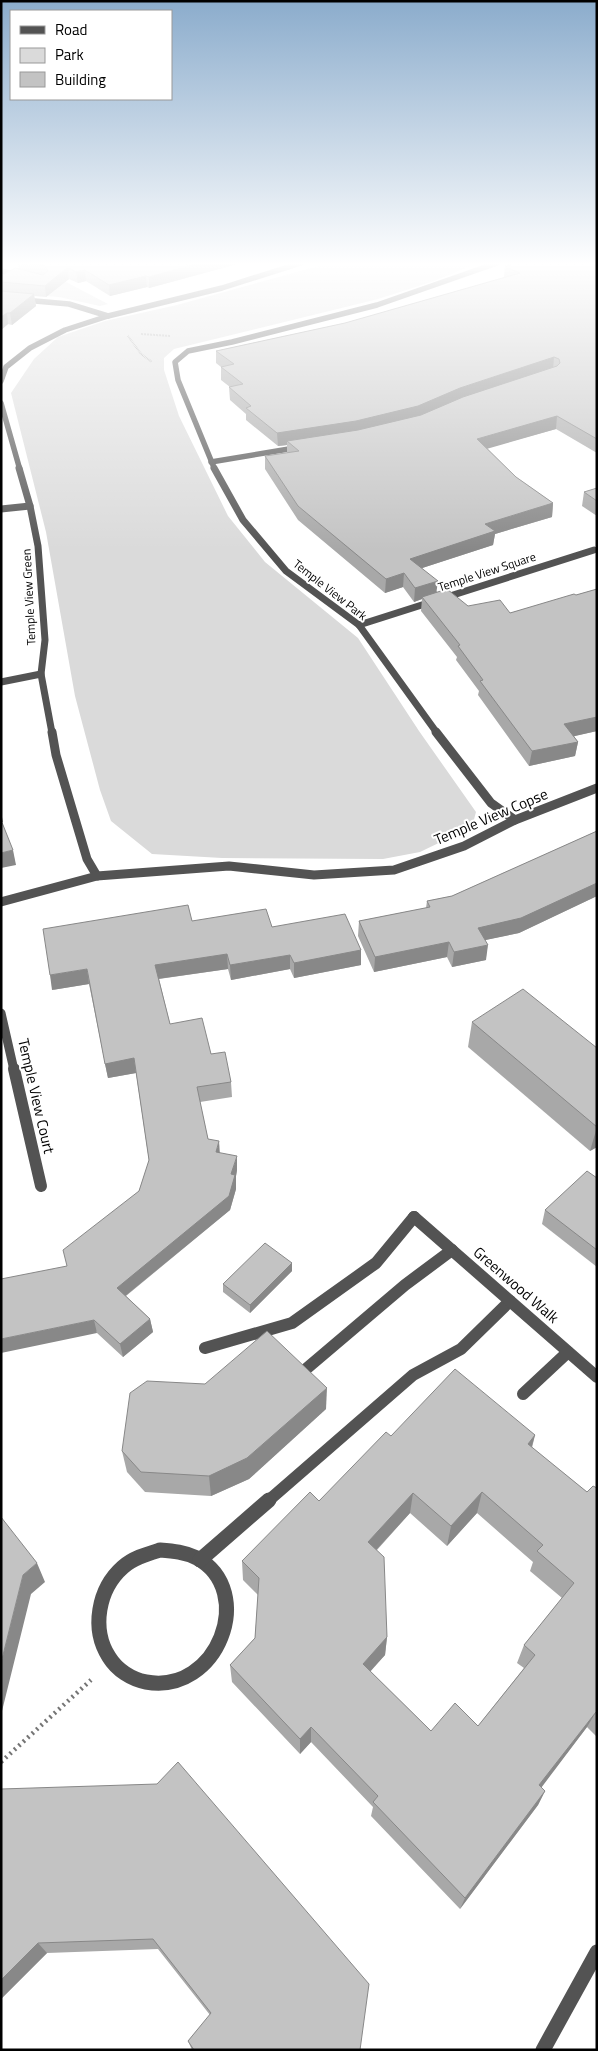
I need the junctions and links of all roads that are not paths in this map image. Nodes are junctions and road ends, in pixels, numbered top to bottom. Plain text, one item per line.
1 (16, 359) edge
2 (179, 359) edge
3 (1, 382) edge
4 (1, 403) edge
5 (308, 446) edge
6 (210, 462) junction
7 (30, 506) junction
8 (1, 509) edge
9 (594, 550) dead end
10 (359, 624) junction
11 (41, 674) junction
12 (1, 682) edge
13 (597, 788) edge
14 (516, 820) junction
15 (97, 876) junction
16 (1, 902) edge
17 (1, 1012) edge
18 (41, 1186) dead end
19 (452, 1250) junction
20 (510, 1301) junction
21 (205, 1348) dead end
22 (568, 1352) junction
23 (306, 1369) edge
24 (597, 1377) edge
25 (523, 1394) dead end
26 (200, 1560) junction
27 (597, 1952) edge
28 (543, 2050) edge

1 - 3 street
2 - 6 street, Temple View Park
4 - 7 street, Temple View Green
5 - 6 street
6 - 10 street, Temple View Park
7 - 8 street
7 - 11 street, Temple View Green
9 - 10 street, Temple View Square
10 - 14 street, Temple View Park
11 - 12 street
11 - 15 street, Temple View Green
13 - 14 street, Temple View Copse
14 - 15 street, Temple View Copse
15 - 16 street, Temple View Copse
17 - 18 street, Temple View Court
19 - 20 street, Greenwood Walk
19 - 21 street, Greenwood Walk
19 - 23 street
20 - 22 street, Greenwood Walk
20 - 26 street
22 - 24 street, Greenwood Walk
22 - 25 street
26 - 26 street
27 - 28 street

